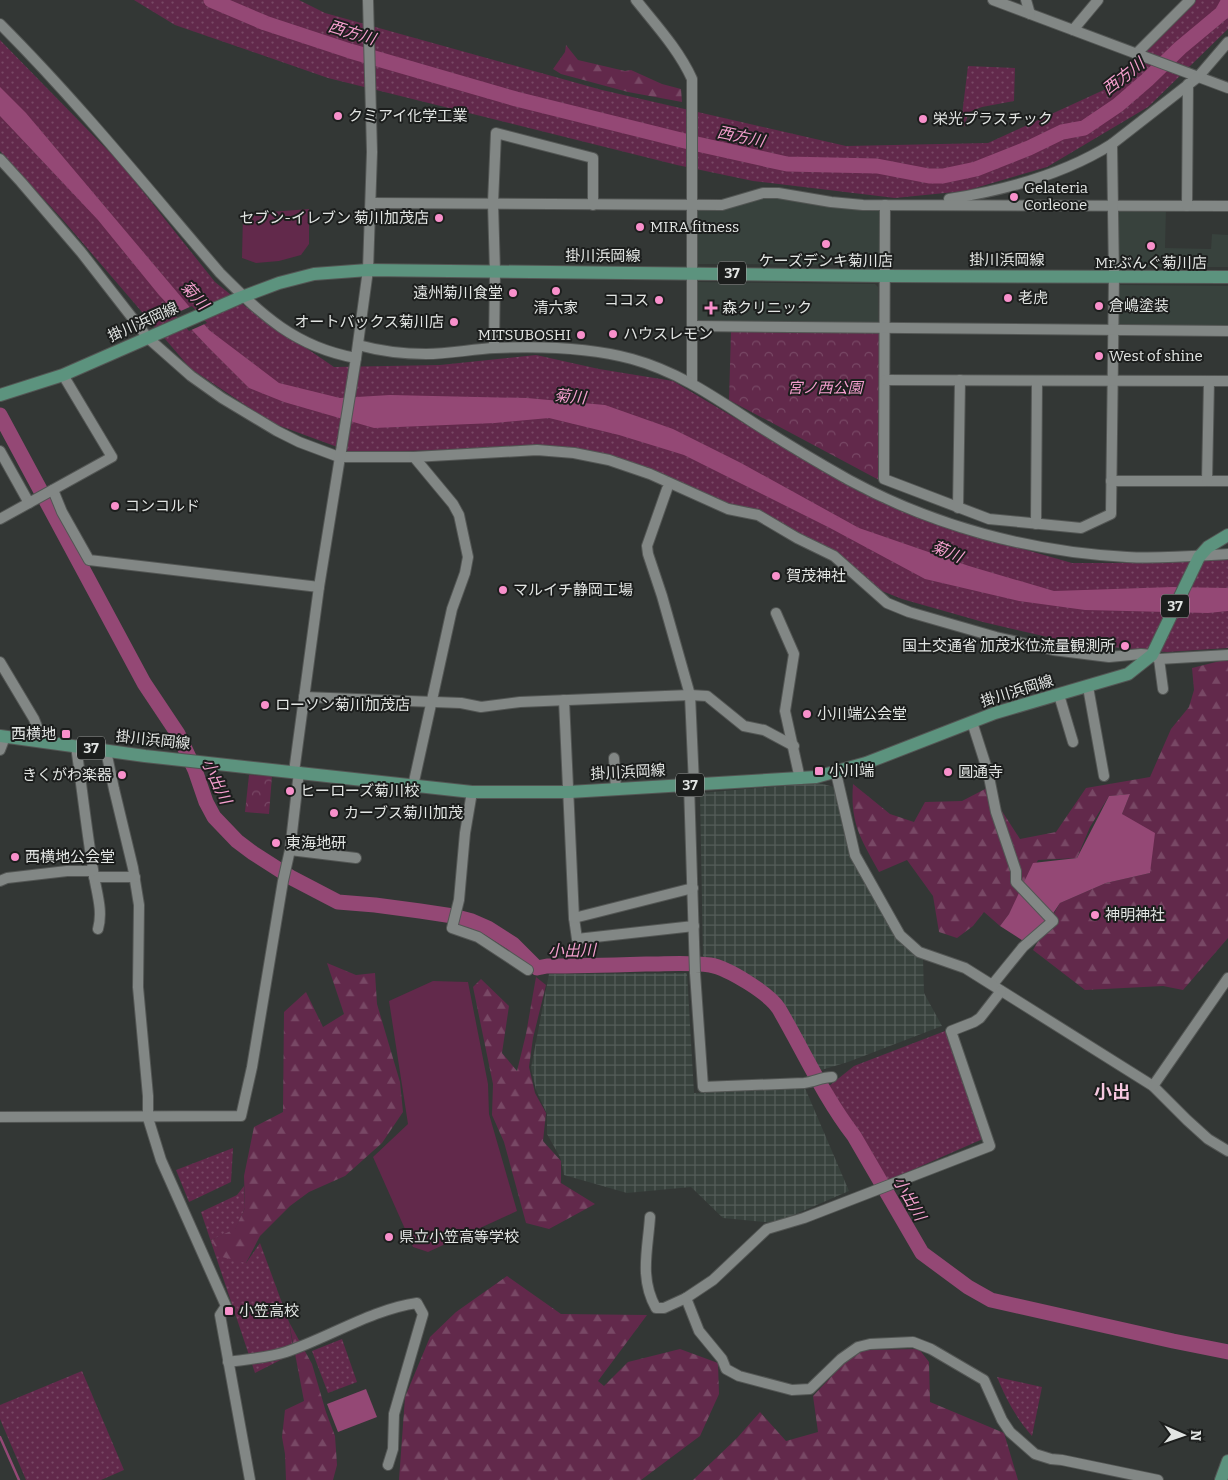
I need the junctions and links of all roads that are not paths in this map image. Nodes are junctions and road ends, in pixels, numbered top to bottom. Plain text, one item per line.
1 (368, 0) edge
2 (636, 0) edge
3 (993, 0) edge
4 (1026, 0) edge
5 (1098, 0) edge
6 (1190, 0) edge
7 (1030, 14) junction
8 (0, 24) edge
9 (1073, 30) junction
10 (1228, 42) edge
11 (1139, 55) junction
12 (1192, 78) junction
13 (1228, 88) edge
14 (1112, 144) junction
15 (0, 159) edge
16 (370, 203) junction
17 (493, 203) junction
18 (918, 204) junction
19 (593, 205) junction
20 (692, 205) junction
21 (885, 205) junction
22 (1114, 206) junction
23 (1187, 206) junction
24 (1228, 206) edge
25 (368, 270) junction
26 (495, 272) junction
27 (692, 273) junction
28 (885, 276) junction
29 (1114, 276) junction
30 (1228, 277) edge
31 (241, 297) junction
32 (692, 326) junction
33 (884, 329) junction
34 (1113, 330) junction
35 (1228, 331) edge
36 (148, 338) junction
37 (358, 345) junction
38 (494, 348) junction
39 (355, 361) junction
40 (62, 375) junction
41 (885, 380) junction
42 (960, 380) junction
43 (1037, 381) junction
44 (1112, 381) junction
45 (1209, 381) junction
46 (1228, 381) edge
47 (692, 383) junction
48 (0, 395) edge
49 (0, 451) edge
50 (340, 455) junction
51 (414, 457) junction
52 (1111, 480) junction
53 (1207, 481) junction
54 (1228, 481) edge
55 (667, 489) dead end
56 (54, 490) junction
57 (29, 503) junction
58 (958, 508) junction
59 (0, 519) edge
60 (1036, 524) junction
61 (1228, 535) edge
62 (1228, 554) edge
63 (1198, 558) junction
64 (318, 587) junction
65 (776, 613) dead end
66 (1228, 654) edge
67 (1154, 656) junction
68 (0, 662) edge
69 (1088, 687) junction
70 (1163, 690) dead end
71 (690, 695) junction
72 (1060, 695) junction
73 (304, 697) junction
74 (564, 700) junction
75 (431, 702) junction
76 (972, 722) junction
77 (3, 736) edge
78 (43, 742) junction
79 (1072, 742) dead end
80 (76, 746) junction
81 (794, 746) junction
82 (0, 750) edge
83 (106, 750) junction
84 (614, 758) dead end
85 (297, 772) junction
86 (836, 773) junction
87 (1104, 776) dead end
88 (800, 779) junction
89 (692, 784) junction
90 (413, 786) junction
91 (616, 789) junction
92 (472, 792) junction
93 (569, 792) junction
94 (290, 850) junction
95 (356, 858) dead end
96 (94, 874) junction
97 (135, 877) junction
98 (0, 882) edge
99 (693, 888) junction
100 (574, 918) junction
101 (694, 926) junction
102 (98, 929) dead end
103 (528, 970) dead end
104 (1228, 978) edge
105 (993, 984) junction
106 (1001, 991) junction
107 (828, 1077) dead end
108 (1154, 1086) junction
109 (0, 1117) edge
110 (148, 1118) junction
111 (1228, 1151) edge
112 (650, 1218) dead end
113 (686, 1298) junction
114 (228, 1362) junction
115 (388, 1465) dead end
116 (250, 1480) edge
117 (1158, 1480) edge

1 - 16 street
2 - 20 street
3 - 7 street
4 - 7 street
5 - 9 street
6 - 11 street
7 - 9 street
8 - 31 street
9 - 11 street
10 - 12 street
11 - 12 street
12 - 13 street
12 - 14 street
12 - 23 street
14 - 18 street
14 - 22 street
15 - 36 street
16 - 17 street
16 - 25 street
17 - 19 street
17 - 19 street
17 - 26 street
18 - 21 street
18 - 22 street
19 - 20 street
20 - 21 street
20 - 27 street
21 - 28 street
22 - 23 street
22 - 29 street
23 - 24 street
25 - 26 main road, 掛川浜岡線 / 37
25 - 31 main road, 掛川浜岡線 / 37
25 - 37 street
26 - 27 main road, 掛川浜岡線 / 37
26 - 38 street
27 - 28 main road, 掛川浜岡線 / 37
27 - 32 street
28 - 29 main road, 掛川浜岡線 / 37
28 - 33 street
29 - 30 main road, 掛川浜岡線 / 37
29 - 34 street
31 - 36 main road, 掛川浜岡線 / 37
31 - 39 street
32 - 33 street
32 - 47 street
33 - 34 street
33 - 41 street
34 - 35 street
34 - 44 street
36 - 40 main road, 掛川浜岡線 / 37
36 - 50 street
37 - 38 street
37 - 39 street
38 - 47 street
39 - 50 street
40 - 48 main road, 掛川浜岡線 / 37
40 - 56 street
41 - 42 street
41 - 58 street
42 - 43 street
42 - 58 street
43 - 44 street
43 - 60 street
44 - 45 street
44 - 52 street
45 - 46 street
45 - 53 street
47 - 63 street
49 - 57 street
50 - 51 street
50 - 64 street
51 - 67 street
51 - 75 street
52 - 53 street
52 - 60 street
53 - 54 street
55 - 71 street
56 - 57 street
56 - 64 street
57 - 59 street
58 - 60 street
61 - 63 main road, 掛川浜岡線 / 37
62 - 63 street
63 - 67 main road, 掛川浜岡線 / 37
64 - 73 street
65 - 81 street
66 - 67 street
67 - 69 main road, 掛川浜岡線 / 37
67 - 70 street
68 - 78 street
69 - 72 main road, 掛川浜岡線 / 37
69 - 87 street
71 - 74 street
71 - 81 street
71 - 89 street
72 - 76 main road, 掛川浜岡線 / 37
72 - 79 street
73 - 75 street
73 - 85 street
74 - 75 street
74 - 93 street
75 - 90 street
76 - 86 main road, 掛川浜岡線 / 37
76 - 105 street
77 - 78 main road, 掛川浜岡線 / 37
77 - 82 street
78 - 80 main road, 掛川浜岡線 / 37
80 - 83 main road, 掛川浜岡線 / 37
80 - 96 street
81 - 88 street
83 - 85 main road, 掛川浜岡線 / 37
83 - 97 street
84 - 91 street
85 - 90 main road, 掛川浜岡線 / 37
85 - 94 street
86 - 88 main road, 掛川浜岡線 / 37
86 - 105 street
88 - 89 main road, 掛川浜岡線 / 37
89 - 91 main road, 掛川浜岡線 / 37
89 - 99 street
90 - 92 main road, 掛川浜岡線 / 37
91 - 93 main road, 掛川浜岡線 / 37
92 - 93 main road, 掛川浜岡線 / 37
92 - 103 street
93 - 100 street
94 - 95 street
94 - 110 street
96 - 97 street
96 - 98 street
96 - 102 street
97 - 110 street
99 - 100 street
99 - 101 street
100 - 101 street
101 - 107 street
104 - 108 street
105 - 106 street
106 - 108 street
106 - 113 street
108 - 111 street
109 - 110 street
110 - 114 street
112 - 113 street
113 - 117 street
114 - 115 street
114 - 116 street

